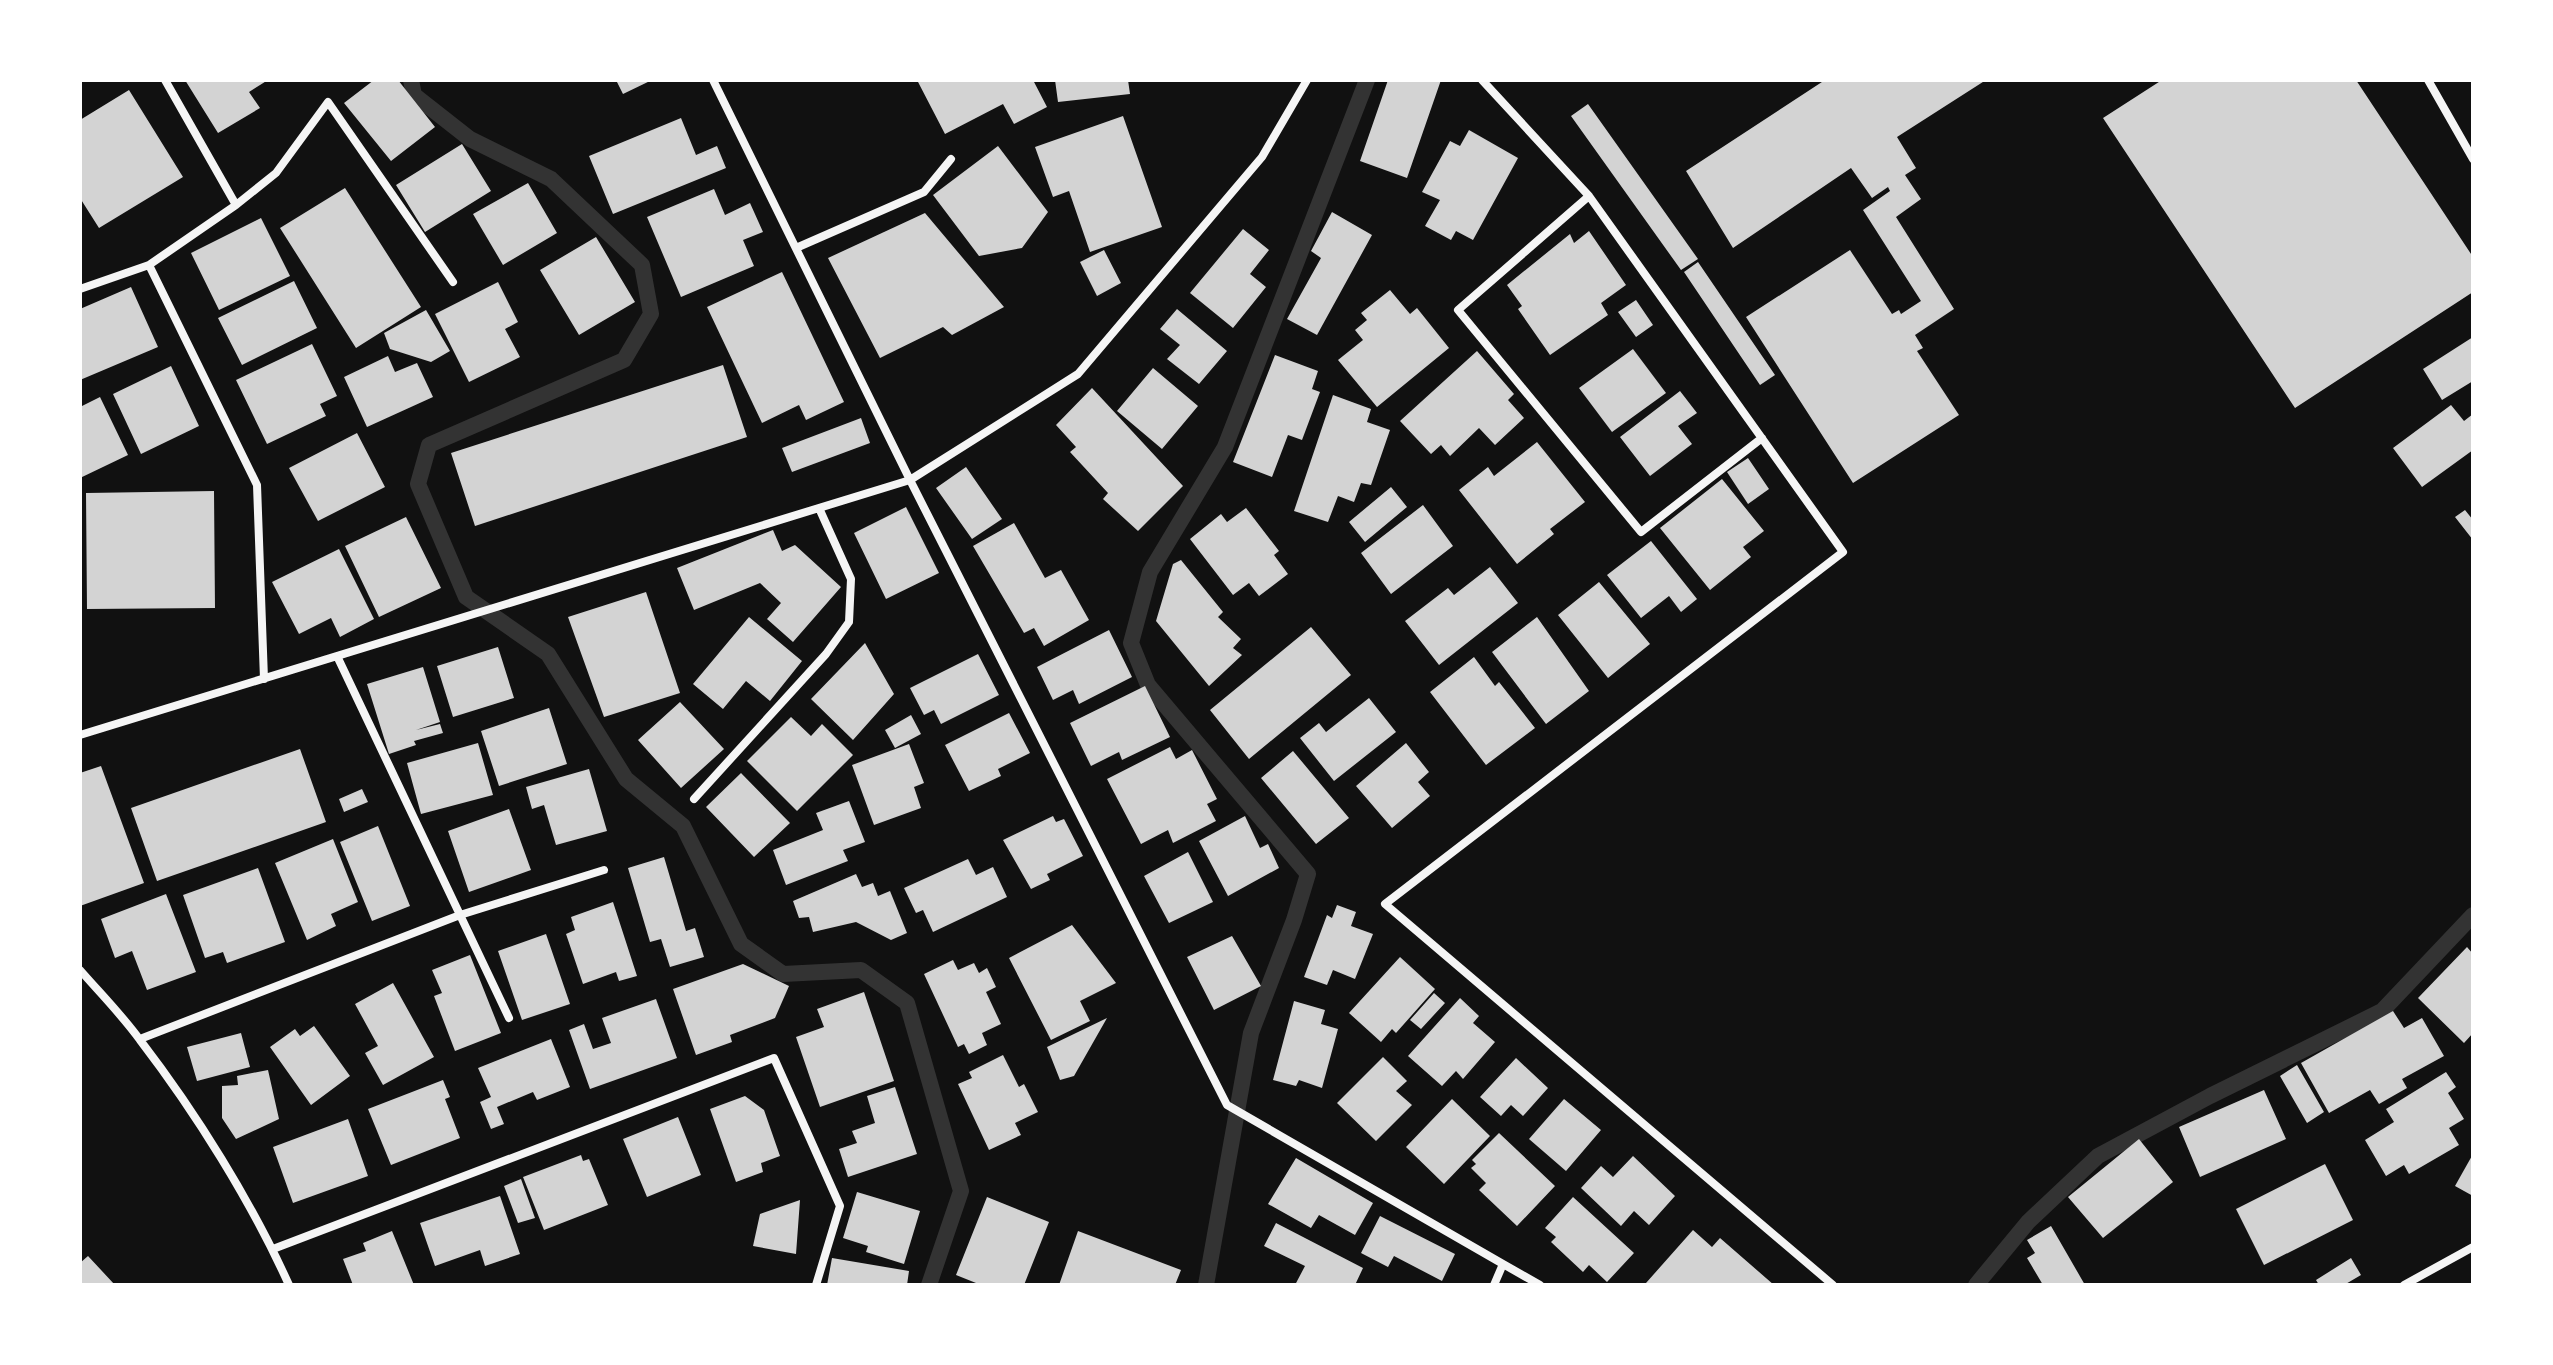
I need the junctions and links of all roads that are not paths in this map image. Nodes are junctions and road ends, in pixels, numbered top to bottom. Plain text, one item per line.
1 (165, 80) edge
2 (713, 80) edge
3 (1307, 80) edge
4 (1482, 80) edge
5 (2428, 80) edge
6 (951, 159) dead end
7 (2473, 159) edge
8 (1589, 196) junction
9 (236, 205) junction
10 (796, 248) junction
11 (149, 265) junction
12 (453, 282) dead end
13 (80, 289) edge
14 (1762, 438) junction
15 (910, 480) junction
16 (819, 508) junction
17 (337, 656) junction
18 (264, 679) junction
19 (80, 735) edge
20 (694, 799) dead end
21 (604, 870) dead end
22 (460, 915) junction
23 (80, 970) edge
24 (509, 1018) dead end
25 (140, 1039) junction
26 (2473, 1247) edge
27 (273, 1249) junction
28 (1503, 1264) junction
29 (289, 1285) edge
30 (816, 1285) edge
31 (1494, 1285) edge
32 (1540, 1285) edge
33 (1833, 1285) edge
34 (2404, 1285) edge

1 - 9 street
2 - 10 street
3 - 15 street
4 - 8 street
5 - 7 street
6 - 10 street
8 - 14 street
8 - 14 street
9 - 11 street
9 - 12 street
10 - 15 street
11 - 13 street
11 - 18 street
14 - 33 street
15 - 16 street
15 - 28 street
16 - 17 street
16 - 20 street
17 - 18 street
17 - 22 street
18 - 19 street
21 - 22 street
22 - 24 street
22 - 25 street
23 - 25 street
25 - 27 street
26 - 34 street
27 - 29 street
27 - 30 street
28 - 31 street
28 - 32 street

